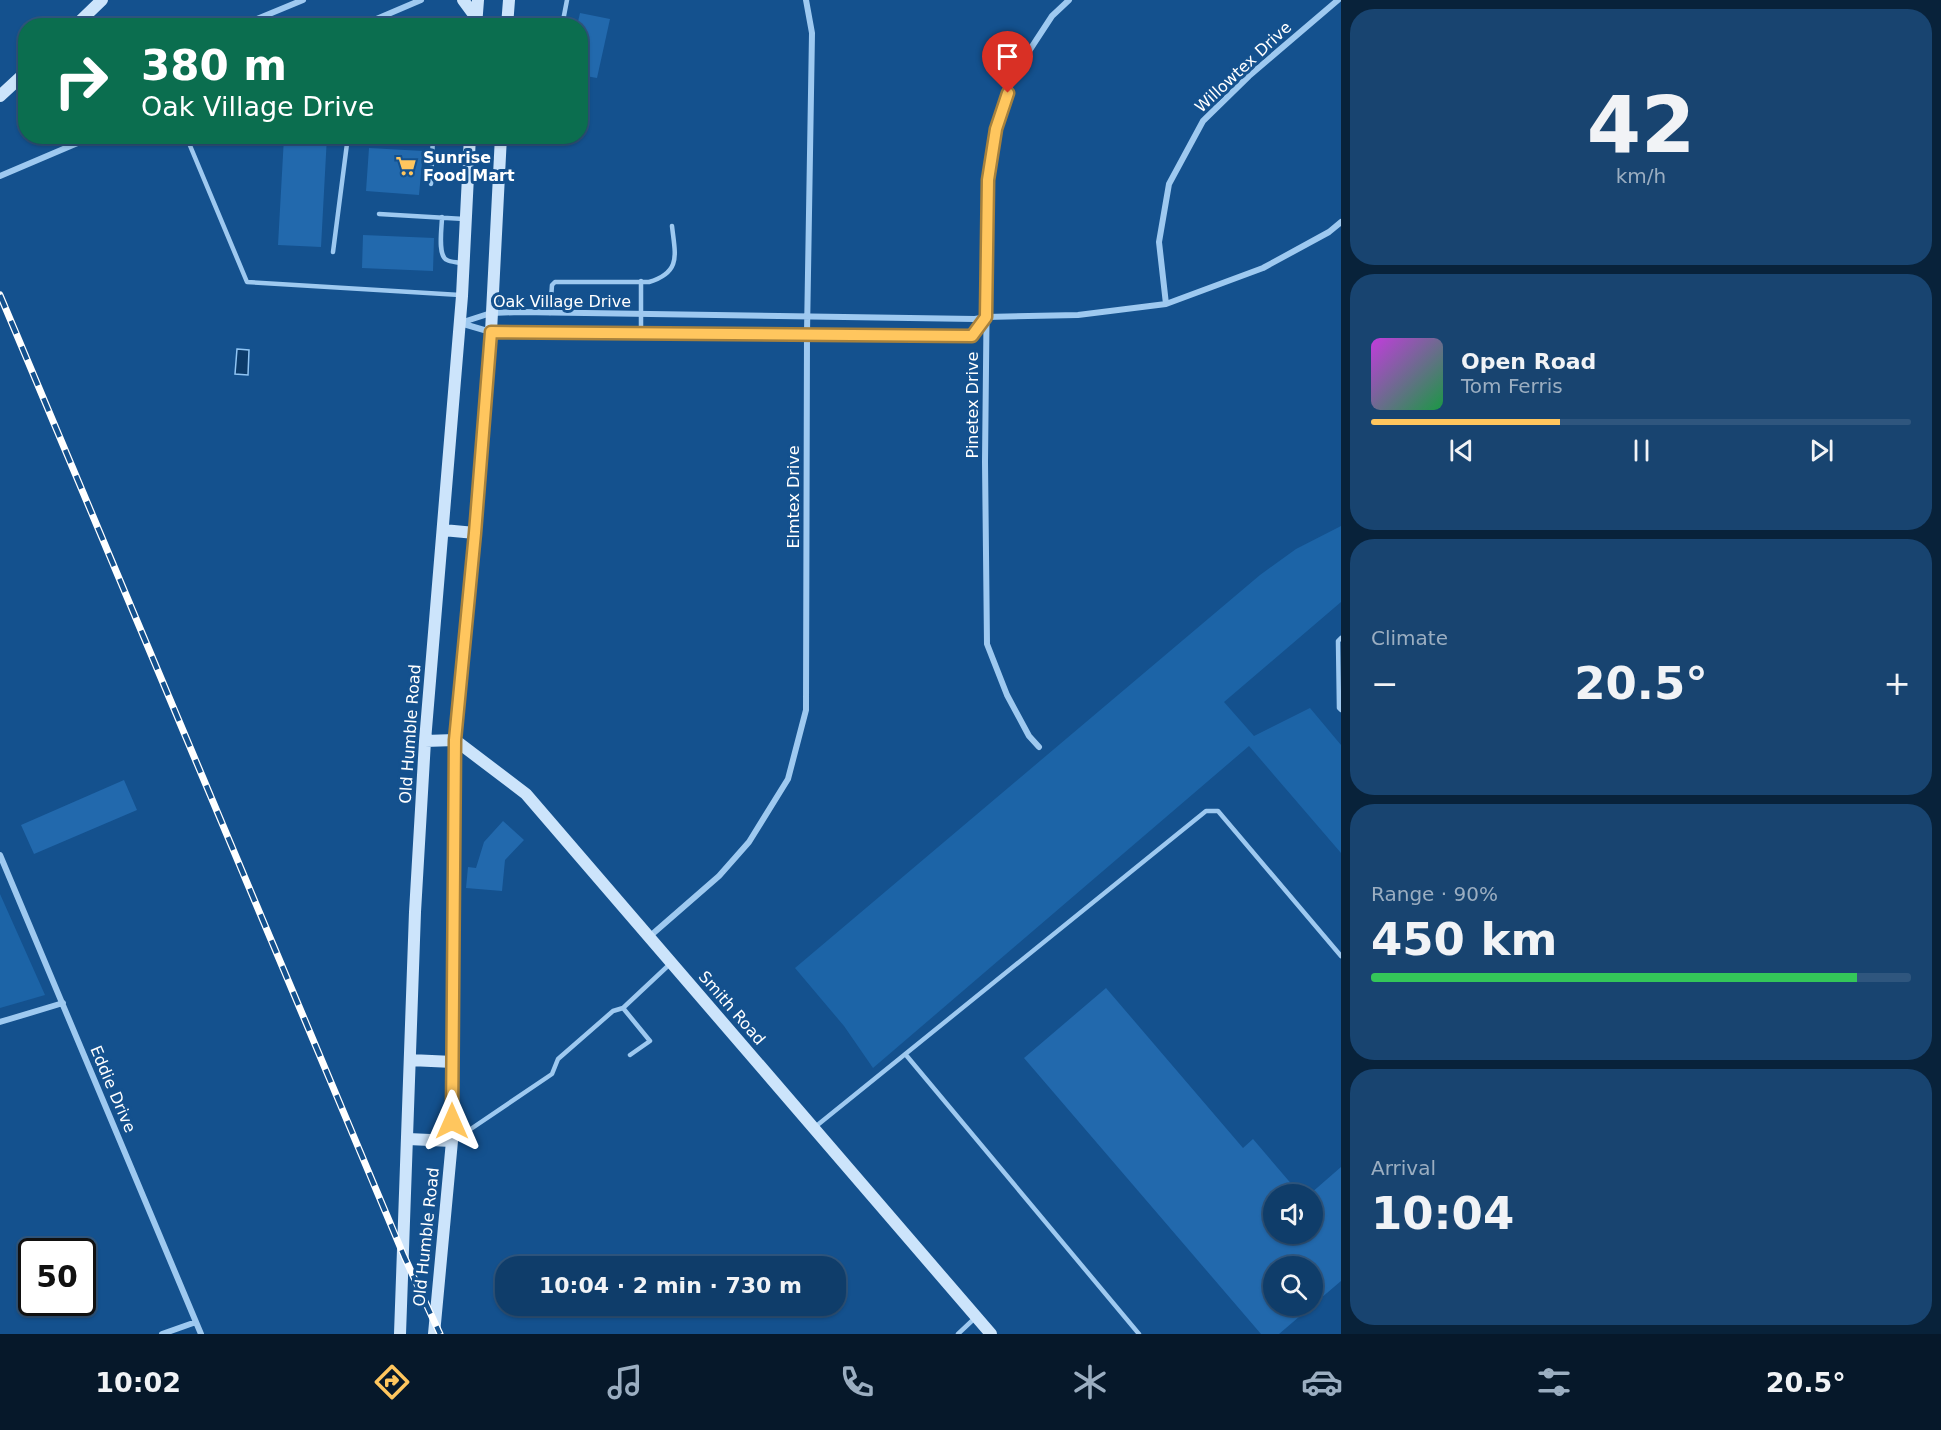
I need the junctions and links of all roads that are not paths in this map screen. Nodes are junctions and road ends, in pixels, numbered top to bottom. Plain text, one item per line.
1 (102, 0) edge
2 (303, 0) edge
3 (422, 0) edge
4 (463, 0) edge
5 (478, 0) edge
6 (509, 0) edge
7 (567, 0) edge
8 (806, 0) edge
9 (1069, 0) edge
10 (1338, 0) edge
11 (83, 18) edge
12 (259, 18) edge
13 (379, 18) edge
14 (474, 18) edge
15 (477, 18) edge
16 (508, 18) edge
17 (564, 18) edge
18 (18, 79) edge
19 (0, 96) edge
20 (75, 144) edge
21 (189, 144) edge
22 (347, 144) edge
23 (433, 144) edge
24 (470, 144) edge
25 (501, 144) edge
26 (0, 176) edge
27 (431, 183) dead end
28 (379, 214) dead end
29 (442, 218) junction
30 (467, 219) junction
31 (1341, 222) edge
32 (672, 226) dead end
33 (333, 252) dead end
34 (465, 263) junction
35 (641, 281) junction
36 (462, 296) junction
37 (1166, 304) junction
38 (491, 313) junction
39 (550, 313) junction
40 (641, 314) junction
41 (807, 317) junction
42 (986, 317) junction
43 (460, 323) junction
44 (491, 332) junction
45 (641, 333) junction
46 (807, 333) junction
47 (443, 530) junction
48 (475, 533) junction
49 (1341, 638) edge
50 (1341, 710) edge
51 (455, 740) junction
52 (424, 741) junction
53 (1040, 747) dead end
54 (0, 855) edge
55 (649, 937) junction
56 (1341, 956) edge
57 (671, 963) junction
58 (63, 1003) junction
59 (623, 1008) junction
60 (0, 1022) edge
61 (906, 1054) junction
62 (630, 1055) dead end
63 (410, 1060) junction
64 (453, 1062) junction
65 (814, 1128) junction
66 (408, 1139) junction
67 (452, 1141) junction
68 (976, 1317) junction
69 (195, 1322) junction
70 (162, 1334) edge
71 (201, 1334) edge
72 (400, 1334) edge
73 (434, 1334) edge
74 (958, 1334) edge
75 (991, 1334) edge
76 (1139, 1334) edge

1 - 11 main road
2 - 12 street
3 - 13 street
4 - 14 main road
5 - 15 main road
6 - 16 main road
7 - 17 lane
8 - 41 street, Elmtex Drive
9 - 42 street, Pinetex Drive
10 - 37 street, Willowtex Drive
18 - 19 main road
20 - 26 street
21 - 36 lane
22 - 33 lane
23 - 27 lane
24 - 30 main road, Old Humble Road
25 - 38 main road, Old Humble Road
28 - 29 lane
29 - 30 lane
29 - 34 lane
30 - 34 main road, Old Humble Road
31 - 37 street, Oak Village Drive
32 - 35 lane
34 - 36 main road, Old Humble Road
35 - 39 lane
35 - 40 lane
36 - 43 main road, Old Humble Road
37 - 42 street, Oak Village Drive
38 - 39 street, Oak Village Drive
38 - 43 street, Oak Village Drive
38 - 44 main road, Old Humble Road
39 - 40 street, Oak Village Drive
40 - 41 street, Oak Village Drive
40 - 45 lane
41 - 42 street, Oak Village Drive
41 - 46 street, Elmtex Drive
42 - 46 street, Oak Village Drive
42 - 53 street, Pinetex Drive
43 - 44 street, Oak Village Drive
43 - 47 main road, Old Humble Road
44 - 45 street, Oak Village Drive
44 - 48 main road, Old Humble Road
45 - 46 street, Oak Village Drive
46 - 55 street, Elmtex Drive
47 - 48 main road
47 - 52 main road, Old Humble Road
48 - 51 main road, Old Humble Road
49 - 50 lane
51 - 52 main road
51 - 55 main road, Smith Road
51 - 64 main road, Old Humble Road
52 - 63 main road, Old Humble Road
54 - 58 street, Eddie Drive
55 - 57 main road, Smith Road
56 - 61 lane
57 - 59 lane
57 - 65 main road, Smith Road
58 - 60 street
58 - 69 street, Eddie Drive
59 - 62 lane
59 - 67 lane
61 - 65 lane
61 - 76 lane
63 - 64 main road
63 - 66 main road, Old Humble Road
64 - 67 main road, Old Humble Road
65 - 68 main road, Smith Road
66 - 67 main road
66 - 72 main road, Old Humble Road
67 - 73 main road, Old Humble Road
68 - 74 lane
68 - 75 main road, Smith Road
69 - 70 street
69 - 71 street, Eddie Drive

